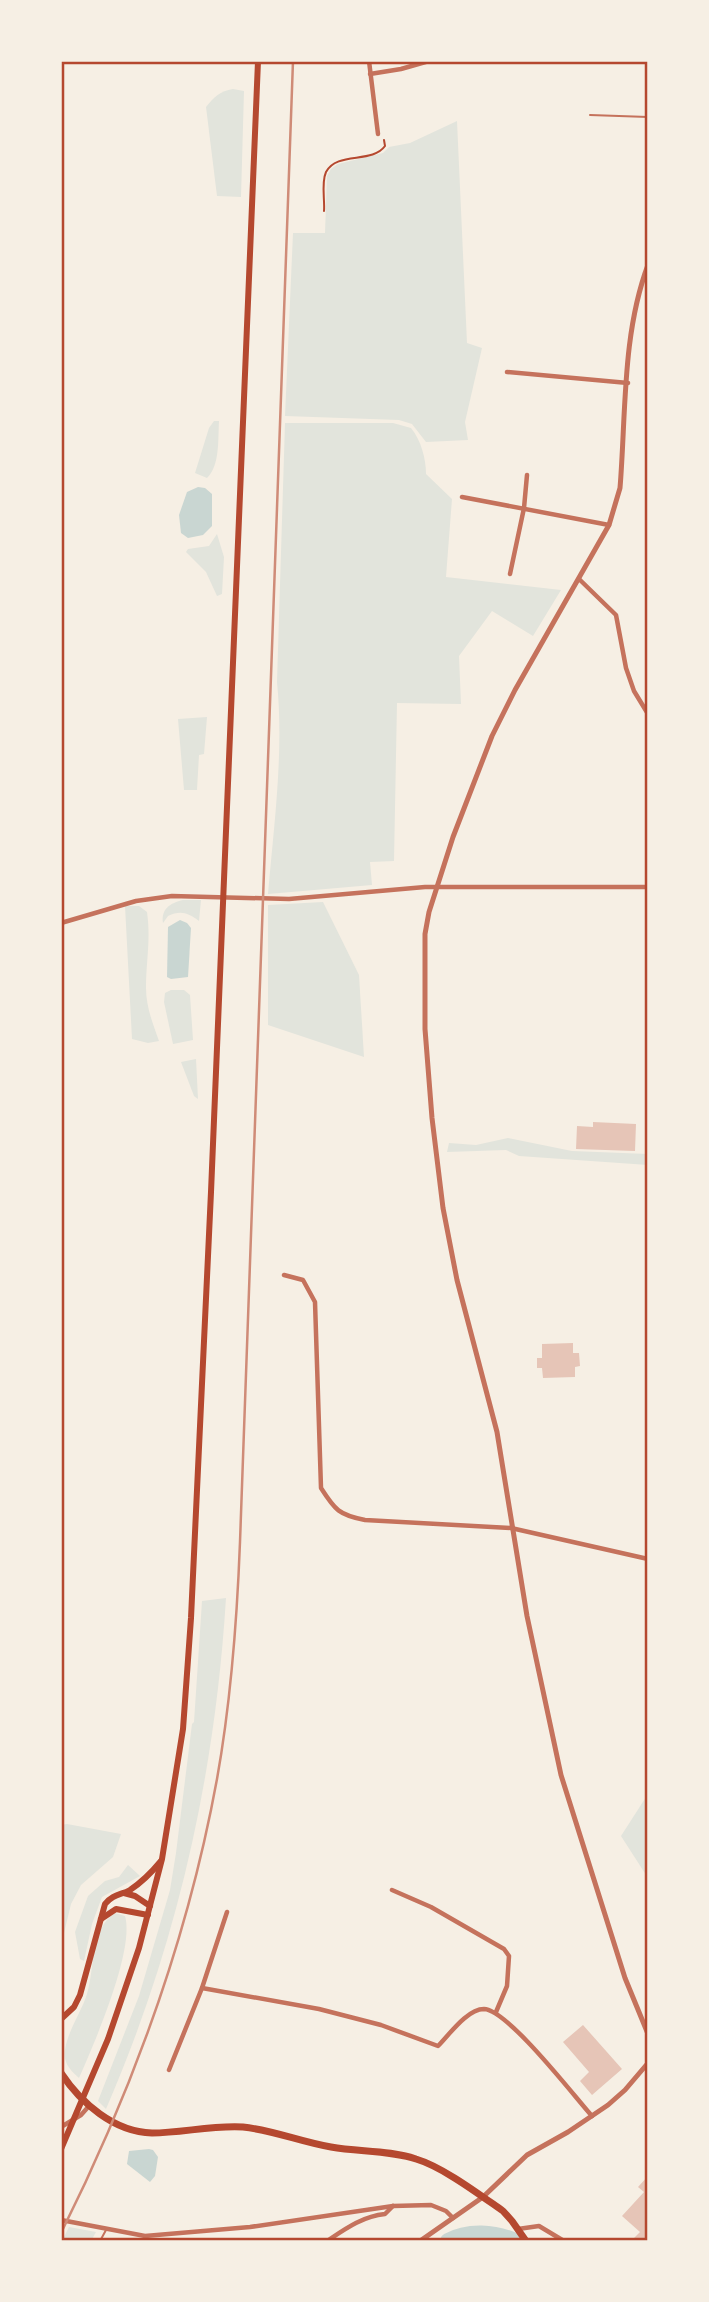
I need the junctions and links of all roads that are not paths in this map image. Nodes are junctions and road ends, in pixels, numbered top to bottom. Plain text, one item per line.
1 (258, 61) edge
2 (369, 61) edge
3 (429, 61) edge
4 (370, 74) junction
5 (590, 115) dead end
6 (648, 117) edge
7 (378, 134) road end
8 (648, 265) edge
9 (507, 372) dead end
10 (628, 383) junction
11 (527, 475) dead end
12 (462, 497) dead end
13 (524, 508) junction
14 (609, 525) junction
15 (510, 574) dead end
16 (579, 579) junction
17 (648, 714) edge
18 (436, 887) junction
19 (648, 887) edge
20 (61, 923) edge
21 (284, 1275) dead end
22 (511, 1528) junction
23 (648, 1559) edge
24 (162, 1859) junction
25 (392, 1890) dead end
26 (124, 1893) junction
27 (150, 1906) junction
28 (227, 1912) dead end
29 (148, 1915) junction
30 (99, 1921) junction
31 (202, 1989) junction
32 (496, 2012) junction
33 (61, 2019) edge
34 (648, 2034) edge
35 (648, 2063) edge
36 (169, 2070) dead end
37 (61, 2073) edge
38 (90, 2106) junction
39 (592, 2116) junction
40 (61, 2127) edge
41 (61, 2150) edge
42 (483, 2197) junction
43 (393, 2206) junction
44 (454, 2218) junction
45 (61, 2220) edge
46 (106, 2230) junction
47 (522, 2234) edge
48 (100, 2241) edge
49 (327, 2241) edge
50 (420, 2241) edge
51 (564, 2241) edge

1 - 24 main road
2 - 4 street
3 - 4 street
4 - 7 street
5 - 6 lane
8 - 10 street
9 - 10 street
10 - 14 street
11 - 13 street
12 - 13 street
13 - 14 street
13 - 15 street
14 - 16 street
16 - 17 street
16 - 18 street
18 - 19 street
18 - 20 street
18 - 22 street
21 - 22 street
22 - 23 street
22 - 34 street
24 - 26 main road
24 - 27 main road
25 - 32 street
26 - 27 main road
26 - 30 main road
27 - 29 main road
28 - 31 street
29 - 30 main road
29 - 41 main road
30 - 33 main road
31 - 32 street
31 - 36 street
32 - 39 street
35 - 39 street
37 - 38 main road
38 - 40 street
38 - 42 main road
39 - 42 street
42 - 44 street
42 - 47 main road
43 - 44 street
43 - 46 street
43 - 49 street
44 - 50 street
45 - 46 street
46 - 48 lane
47 - 51 street

